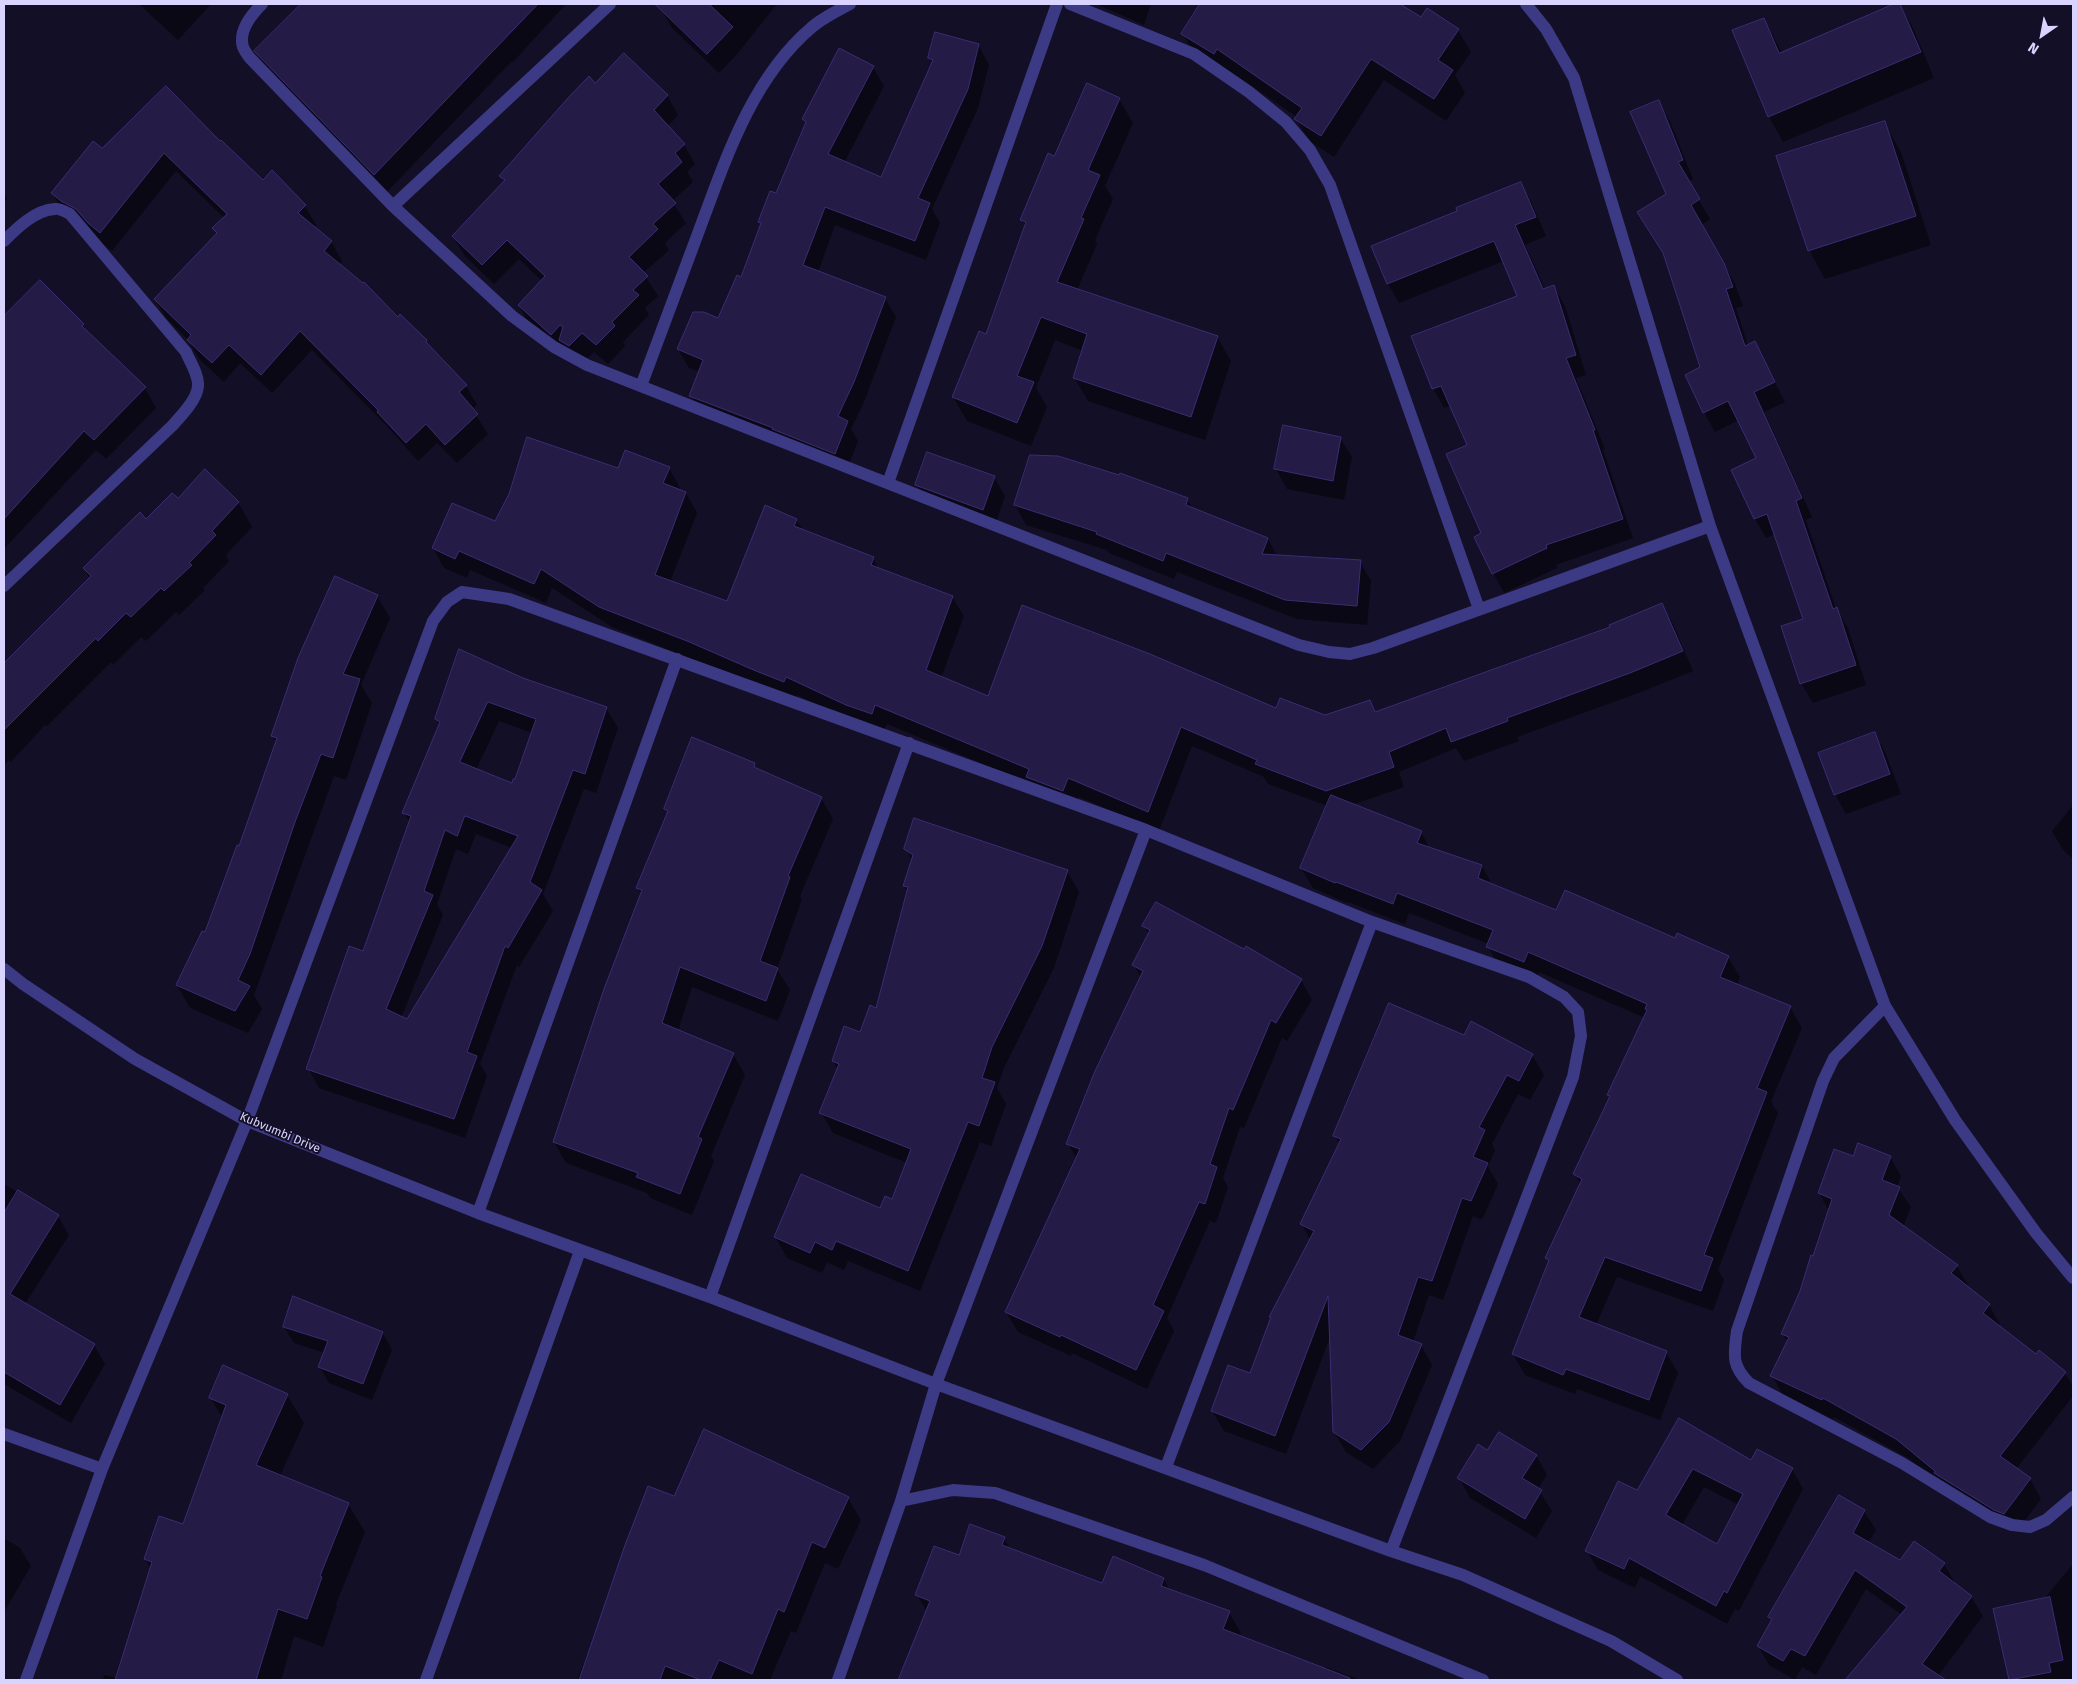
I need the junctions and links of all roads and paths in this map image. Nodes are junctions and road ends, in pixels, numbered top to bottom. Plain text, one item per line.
1 (262, 4) edge
2 (610, 4) edge
3 (850, 4) edge
4 (1057, 4) edge
5 (1070, 4) edge
6 (1526, 4) edge
7 (393, 206) junction
8 (4, 241) edge
9 (641, 386) junction
10 (888, 482) junction
11 (1710, 526) junction
12 (4, 586) edge
13 (1479, 610) junction
14 (677, 659) junction
15 (909, 743) junction
16 (1146, 830) junction
17 (1372, 922) junction
18 (4, 969) edge
19 (1885, 1006) junction
20 (247, 1121) junction
21 (478, 1214) junction
22 (580, 1251) junction
23 (2073, 1278) edge
24 (710, 1297) junction
25 (936, 1384) junction
26 (4, 1434) edge
27 (1166, 1467) junction
28 (102, 1469) junction
29 (2073, 1497) edge
30 (901, 1501) junction
31 (1391, 1551) junction
32 (26, 1680) edge
33 (426, 1680) edge
34 (838, 1680) edge
35 (1483, 1680) edge
36 (1677, 1680) edge

1 - 7 street
2 - 7 street
3 - 9 street
4 - 10 street
5 - 13 street
6 - 11 street
7 - 9 street
8 - 12 street
9 - 10 street
10 - 13 street
11 - 13 street
11 - 19 street
14 - 15 street
14 - 20 street
14 - 21 street
15 - 16 street
15 - 24 street
16 - 17 street
16 - 25 street
17 - 27 street
17 - 31 street
18 - 20 street, Kubvumbi Drive
19 - 23 street
19 - 29 street
20 - 21 street, Kubvumbi Drive
20 - 28 street
21 - 22 street, Kubvumbi Drive
22 - 24 street, Kubvumbi Drive
22 - 33 street
24 - 25 street, Kubvumbi Drive
25 - 27 street, Kubvumbi Drive
25 - 30 street
26 - 28 street
27 - 31 street, Kubvumbi Drive
28 - 32 street
30 - 34 street
30 - 35 street
31 - 36 street, Kubvumbi Drive

